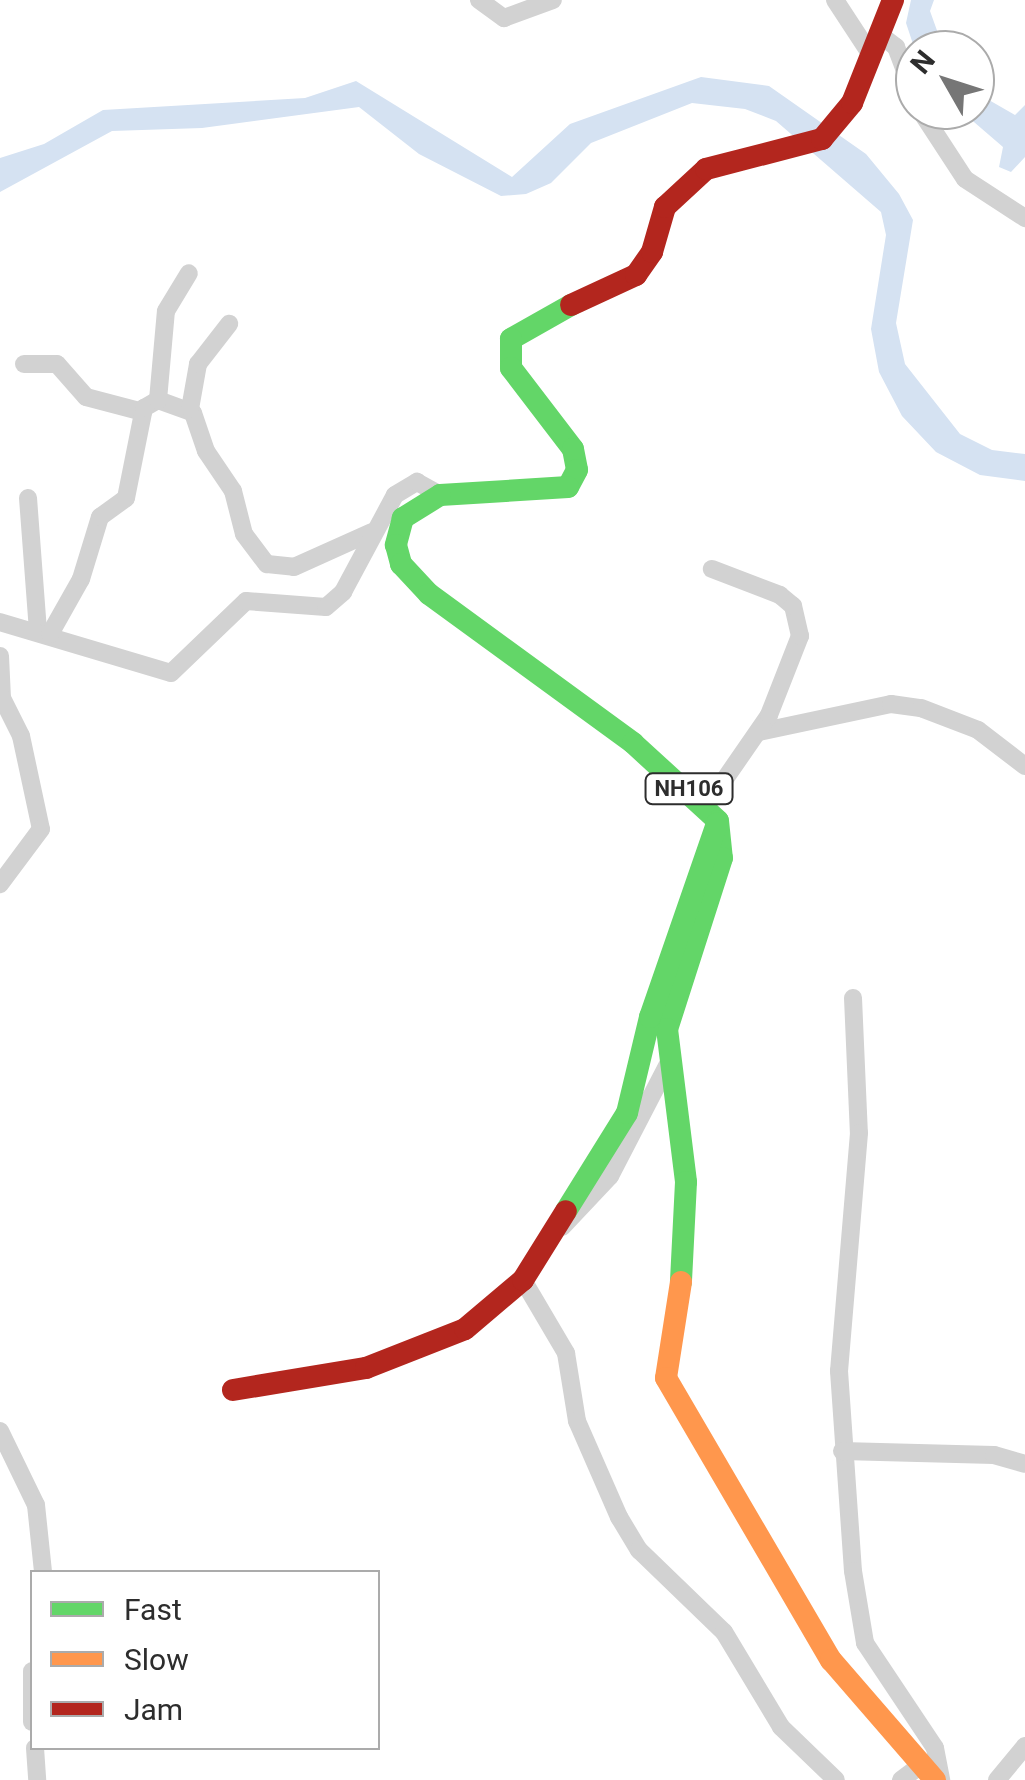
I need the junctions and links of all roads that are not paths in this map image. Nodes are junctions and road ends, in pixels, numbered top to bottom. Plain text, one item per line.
1 (479, 0) edge
2 (554, 0) edge
3 (836, 0) edge
4 (893, 0) edge
5 (871, 47) junction
6 (895, 47) edge
7 (933, 130) edge
8 (1025, 218) edge
9 (189, 273) dead end
10 (229, 324) dead end
11 (24, 364) dead end
12 (150, 406) junction
13 (190, 410) junction
14 (440, 495) junction
15 (28, 498) dead end
16 (372, 532) junction
17 (712, 569) dead end
18 (0, 622) edge
19 (44, 633) junction
20 (0, 656) edge
21 (759, 732) junction
22 (1025, 766) edge
23 (713, 813) junction
24 (0, 884) edge
25 (853, 998) dead end
26 (667, 1066) junction
27 (561, 1227) junction
28 (523, 1280) junction
29 (233, 1390) dead end
30 (0, 1432) edge
31 (842, 1451) junction
32 (1025, 1464) edge
33 (43, 1570) edge
34 (1025, 1746) edge
35 (35, 1750) edge
36 (932, 1775) edge
37 (37, 1780) edge
38 (836, 1780) edge
39 (901, 1780) edge
40 (998, 1780) edge

1 - 2 street
3 - 5 street
4 - 5 main road
5 - 6 street
5 - 14 main road
7 - 8 street
9 - 12 street
10 - 13 street
11 - 12 street
12 - 13 street
12 - 19 street
13 - 16 street
14 - 16 street
14 - 23 main road, NH106
15 - 19 street
16 - 19 street
17 - 21 street
18 - 19 street
20 - 24 street
21 - 22 street
21 - 23 street
23 - 26 main road, NH106
23 - 27 main road
25 - 31 street
26 - 27 street
26 - 36 main road, NH106
27 - 28 main road
28 - 29 main road
28 - 38 street
30 - 33 street
31 - 32 street
31 - 36 street
34 - 40 street
35 - 37 street
36 - 39 street

